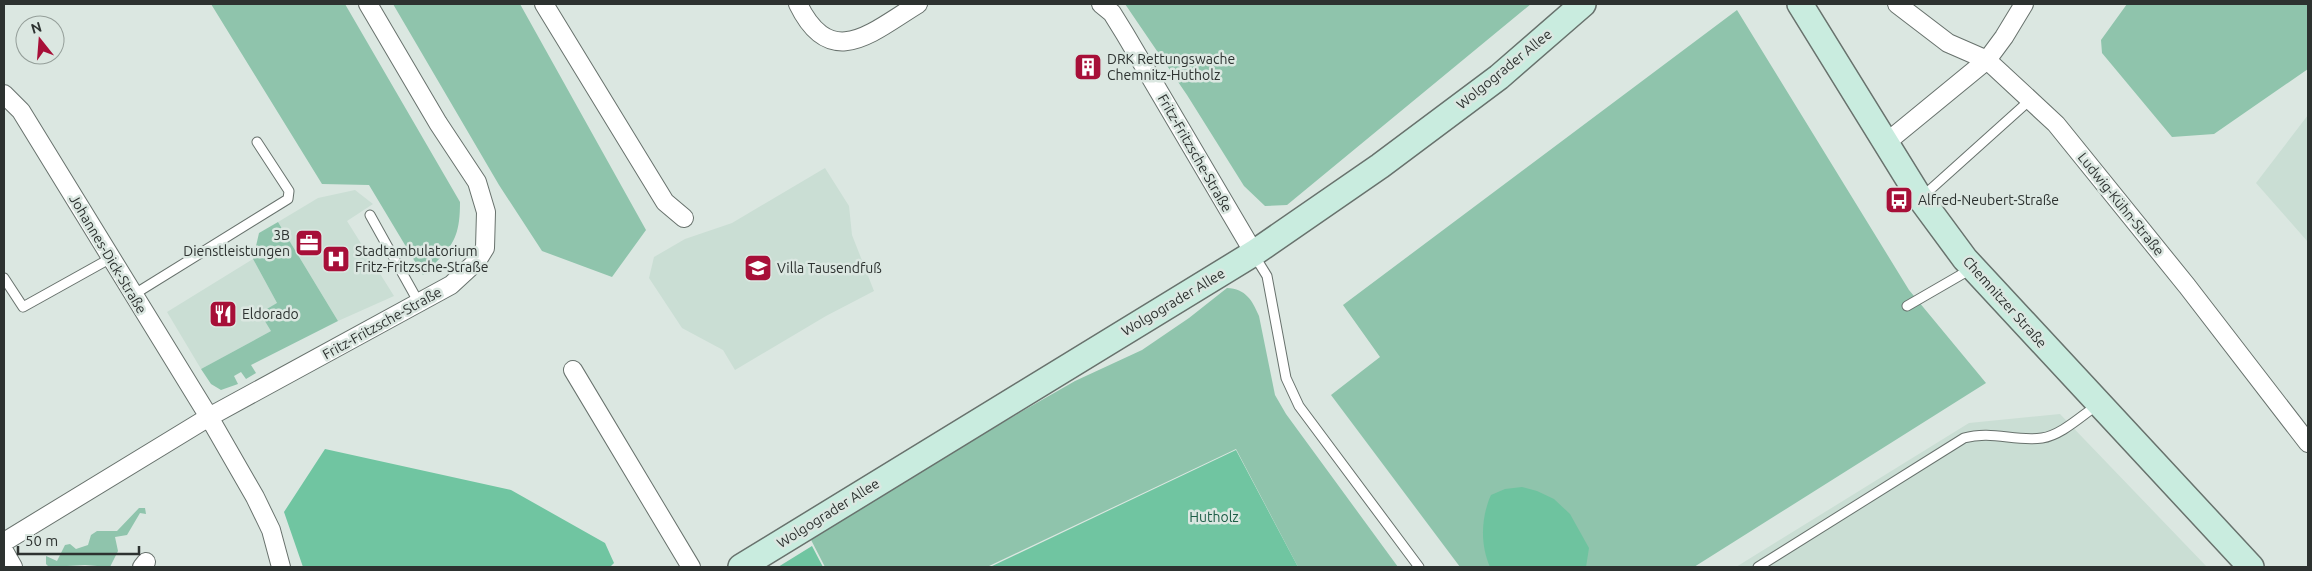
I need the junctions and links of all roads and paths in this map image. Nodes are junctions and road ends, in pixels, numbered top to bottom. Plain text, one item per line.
1 (368, 4) edge
2 (544, 4) edge
3 (798, 4) edge
4 (918, 4) edge
5 (1101, 4) edge
6 (1583, 4) edge
7 (1800, 4) edge
8 (1897, 4) edge
9 (2024, 4) edge
10 (1987, 60) junction
11 (4, 94) edge
12 (2030, 100) junction
13 (257, 142) dead end
14 (1887, 142) junction
15 (1920, 198) junction
16 (370, 216) dead end
17 (684, 218) dead end
18 (1254, 253) junction
19 (110, 258) junction
20 (1973, 268) junction
21 (4, 278) edge
22 (133, 295) junction
23 (420, 303) junction
24 (1907, 306) dead end
25 (573, 370) dead end
26 (2099, 404) junction
27 (209, 417) junction
28 (2308, 443) edge
29 (4, 542) edge
30 (4, 551) edge
31 (13, 567) edge
32 (281, 567) edge
33 (691, 567) edge
34 (741, 567) edge
35 (1418, 567) edge
36 (1758, 567) edge
37 (2251, 567) edge

1 - 23 street, Fritz-Fritzsche-Straße
2 - 17 street
3 - 4 street
5 - 18 street, Fritz-Fritzsche-Straße
6 - 18 main road, Wolgograder Allee
7 - 14 main road, Chemnitzer Straße
8 - 10 street, Ludwig-Kühn-Straße
9 - 10 street
10 - 12 street, Ludwig-Kühn-Straße
10 - 14 street
11 - 19 street, Johannes-Dick-Straße
12 - 15 lane
12 - 28 street, Ludwig-Kühn-Straße
13 - 22 lane
14 - 15 main road, Chemnitzer Straße
15 - 20 main road, Chemnitzer Straße
16 - 23 lane
18 - 34 main road, Wolgograder Allee
18 - 35 lane
19 - 21 lane
19 - 22 street, Johannes-Dick-Straße
20 - 24 lane
20 - 26 main road, Chemnitzer Straße
22 - 27 street, Johannes-Dick-Straße
23 - 27 street, Fritz-Fritzsche-Straße
25 - 33 street
26 - 36 lane
26 - 37 main road, Chemnitzer Straße
27 - 29 street
27 - 32 street, Johannes-Dick-Straße
30 - 31 street

